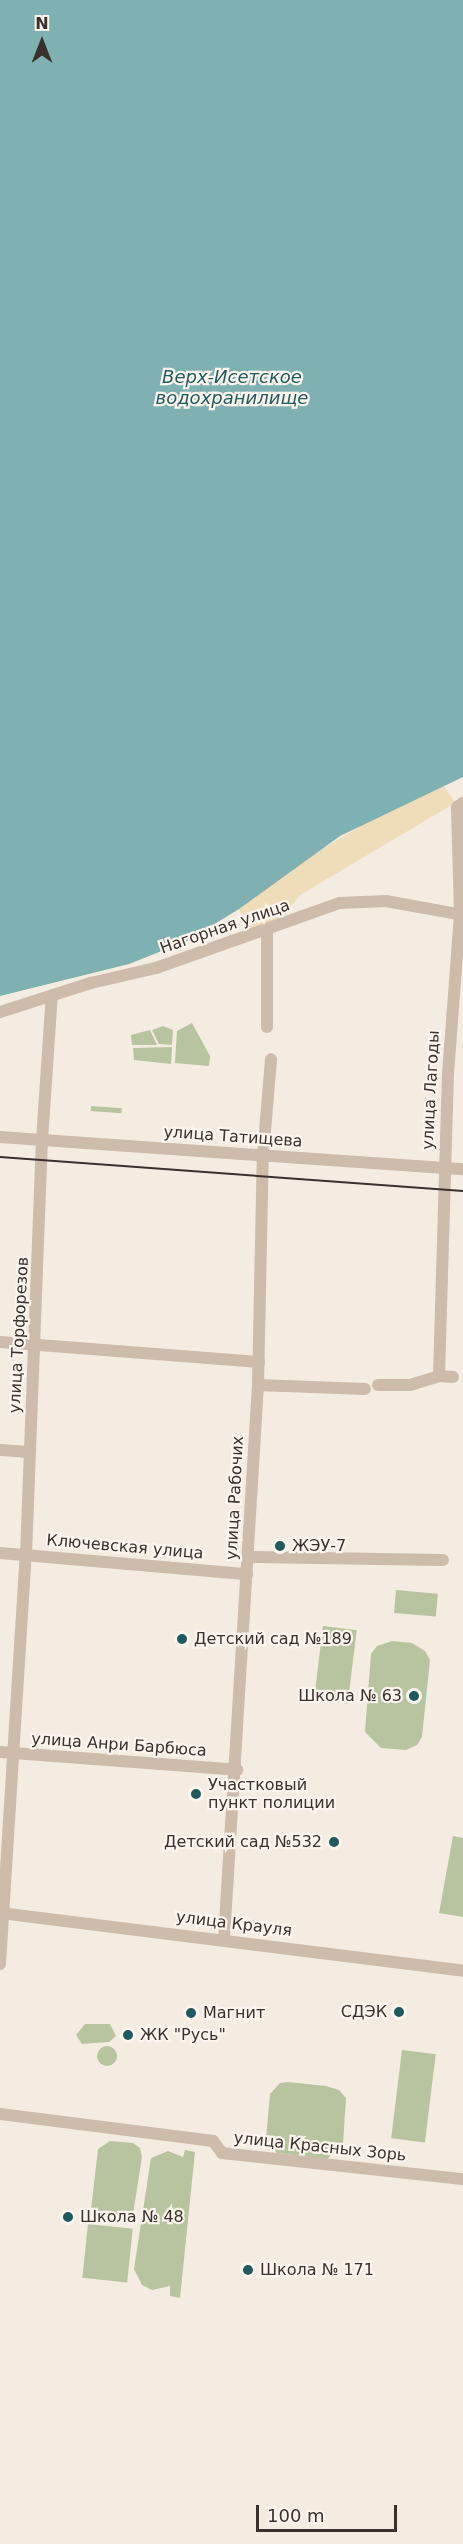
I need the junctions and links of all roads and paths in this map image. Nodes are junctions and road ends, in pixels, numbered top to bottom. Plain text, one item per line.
1 (460, 805) edge
2 (462, 915) edge
3 (267, 929) junction
4 (52, 994) junction
5 (0, 1012) edge
6 (267, 1027) dead end
7 (271, 1059) dead end
8 (0, 1137) edge
9 (42, 1140) junction
10 (263, 1155) junction
11 (444, 1167) junction
12 (463, 1169) edge
13 (0, 1342) edge
14 (36, 1345) junction
15 (259, 1362) junction
16 (439, 1376) junction
17 (453, 1377) dead end
18 (258, 1385) junction
19 (378, 1385) dead end
20 (365, 1389) dead end
21 (0, 1450) edge
22 (30, 1452) junction
23 (0, 1553) edge
24 (26, 1555) junction
25 (248, 1557) junction
26 (443, 1560) dead end
27 (247, 1574) junction
28 (6, 1753) edge
29 (237, 1770) junction
30 (1, 1913) edge
31 (224, 1940) junction
32 (0, 1964) edge
33 (463, 1971) edge
34 (0, 2114) edge
35 (463, 2179) edge

1 - 2 street, улица Лагоды
2 - 3 street, Нагорная улица
2 - 11 street, улица Лагоды
3 - 4 street, Нагорная улица
3 - 6 street
4 - 5 street, Нагорная улица
4 - 9 street, улица Торфорезов
7 - 10 street, улица Рабочих
8 - 9 street, улица Татищева
9 - 10 street, улица Татищева
9 - 14 street, улица Торфорезов
10 - 11 street, улица Татищева
10 - 15 street, улица Рабочих
11 - 12 street, улица Татищева
11 - 16 street, улица Лагоды
13 - 14 street
14 - 15 street
14 - 22 street, улица Торфорезов
15 - 18 street, улица Рабочих
16 - 17 street
16 - 19 street
18 - 20 street
18 - 25 street, улица Рабочих
21 - 22 street
22 - 24 street, улица Торфорезов
23 - 24 street, Ключевская улица
24 - 27 street, Ключевская улица
24 - 28 street, улица Торфорезов
25 - 26 street
25 - 27 street, улица Рабочих
27 - 29 street, улица Рабочих
28 - 29 street, улица Анри Барбюса
28 - 30 street, улица Торфорезов
29 - 31 street, улица Рабочих
30 - 31 street, улица Крауля
30 - 32 street, улица Торфорезов
31 - 33 street, улица Крауля
34 - 35 street, улица Красных Зорь

